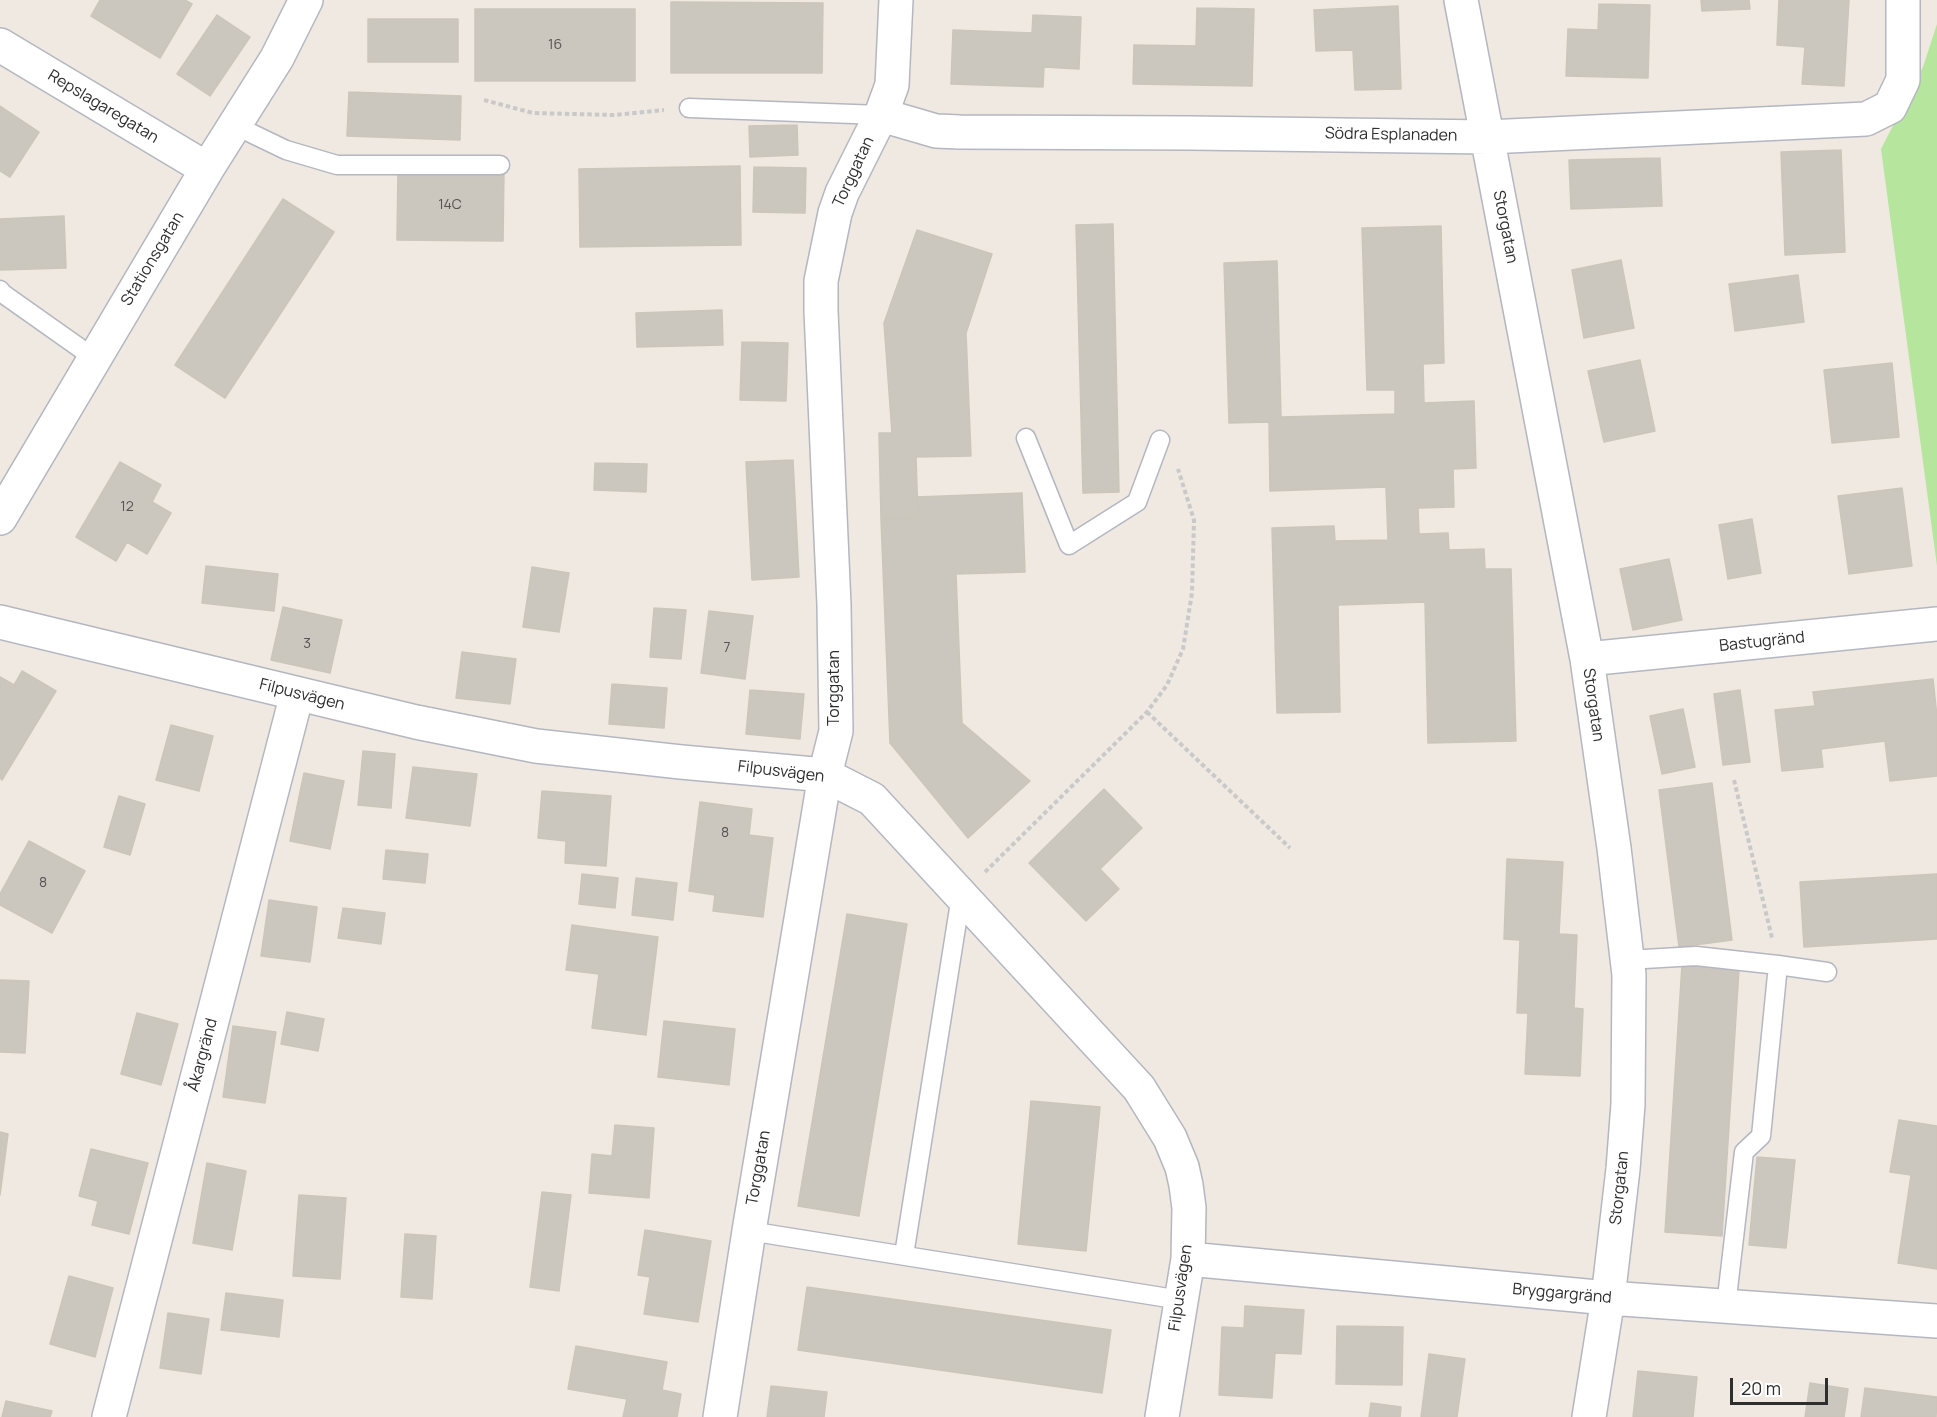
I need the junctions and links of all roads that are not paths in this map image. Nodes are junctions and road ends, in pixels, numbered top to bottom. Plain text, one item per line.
1 (306, 0) edge
2 (896, 0) edge
3 (1461, 0) edge
4 (1903, 0) edge
5 (0, 45) edge
6 (688, 108) road end
7 (881, 115) junction
8 (234, 125) junction
9 (1488, 136) junction
10 (500, 165) dead end
11 (207, 168) junction
12 (0, 290) edge
13 (94, 358) junction
14 (1026, 438) dead end
15 (1160, 440) road end
16 (0, 518) edge
17 (0, 622) edge
18 (1937, 624) edge
19 (1587, 659) junction
20 (297, 694) junction
21 (825, 775) junction
22 (961, 896) junction
23 (1627, 960) junction
24 (1778, 965) junction
25 (1827, 972) dead end
26 (749, 1231) junction
27 (904, 1255) junction
28 (1188, 1259) junction
29 (1608, 1298) junction
30 (1181, 1300) junction
31 (1725, 1306) junction
32 (1937, 1321) edge
33 (109, 1417) edge
34 (720, 1417) edge
35 (1162, 1417) edge
36 (1589, 1417) edge

1 - 8 street, Stationsgatan
2 - 7 street, Torggatan
3 - 9 street, Storgatan
4 - 9 street, Södra Esplanaden
5 - 11 street, Repslagaregatan
6 - 7 lane
7 - 9 street, Södra Esplanaden
7 - 21 street, Torggatan
8 - 10 lane
8 - 11 street, Stationsgatan
9 - 19 street, Storgatan
11 - 13 street, Stationsgatan
12 - 13 lane
13 - 16 street, Stationsgatan
14 - 15 lane
17 - 20 street, Filpusvägen
18 - 19 street, Bastugränd
19 - 23 street, Storgatan
20 - 21 street, Filpusvägen
20 - 33 street, Åkargränd
21 - 22 street, Filpusvägen
21 - 26 street, Torggatan
22 - 27 lane
22 - 28 street, Filpusvägen
23 - 24 lane
23 - 29 street, Storgatan
24 - 25 lane
24 - 31 lane
26 - 27 lane
26 - 34 street, Torggatan
27 - 30 lane
28 - 29 street, Bryggargränd
28 - 30 street, Filpusvägen
29 - 31 street, Bryggargränd
29 - 36 street, Storgatan
30 - 35 street, Filpusvägen
31 - 32 street, Bryggargränd

